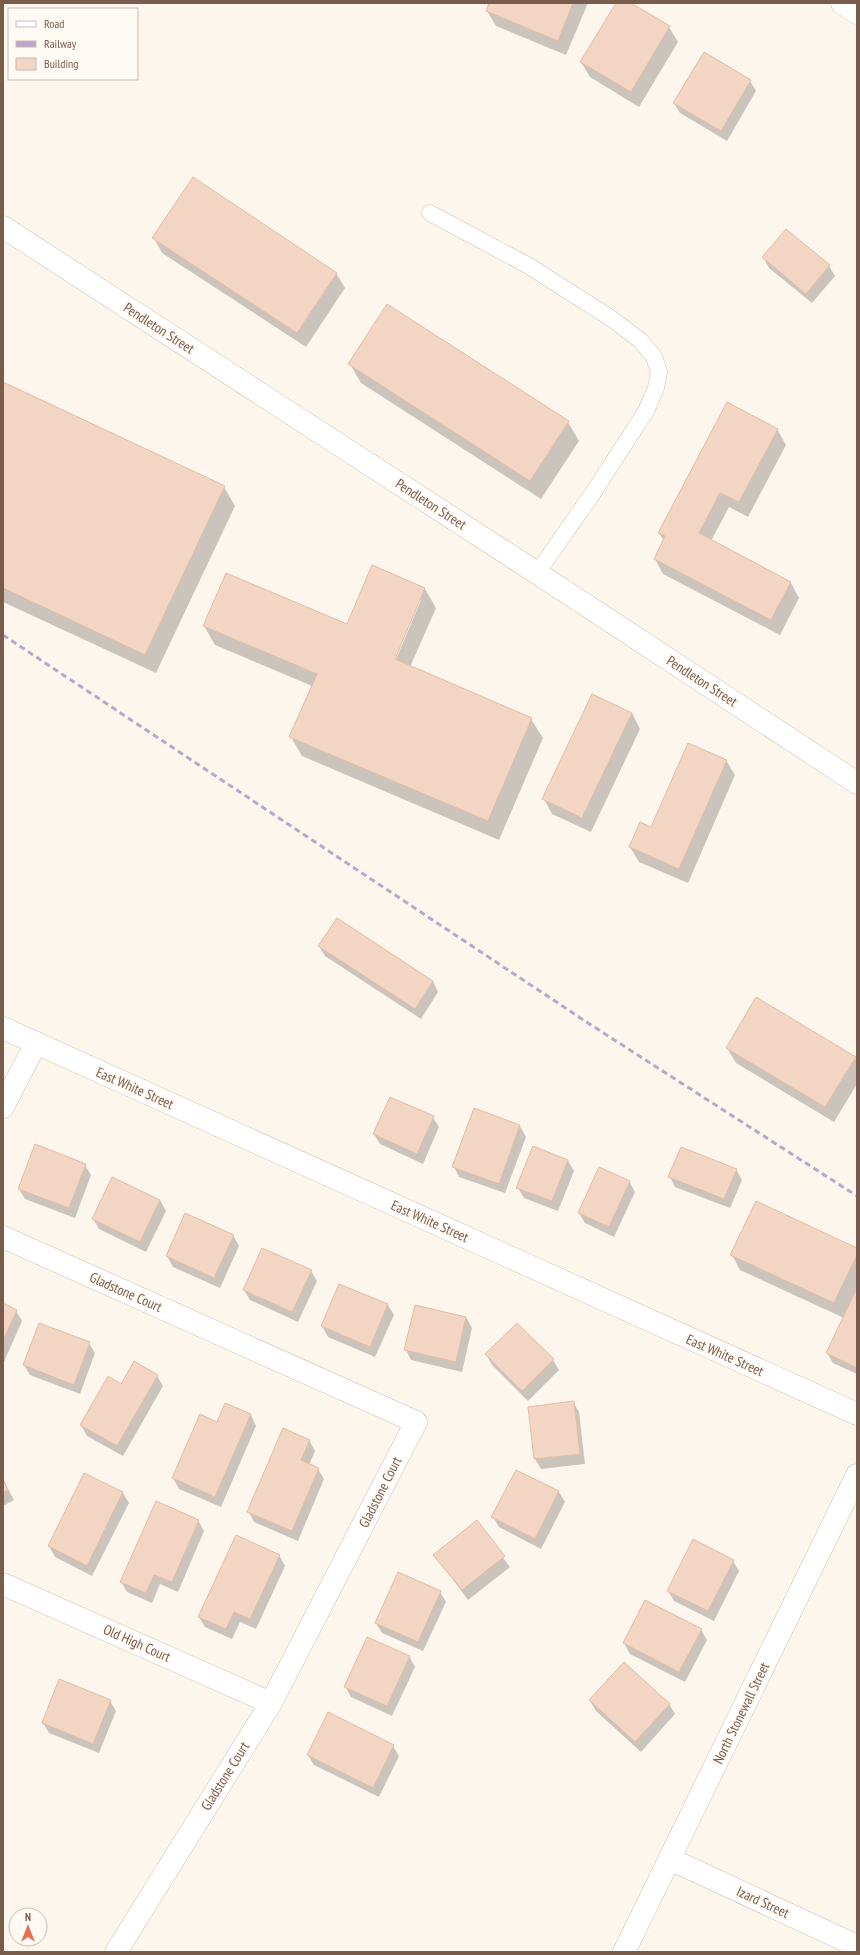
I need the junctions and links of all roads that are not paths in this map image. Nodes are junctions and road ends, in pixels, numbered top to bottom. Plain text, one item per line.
1 (842, 3) edge
2 (857, 13) edge
3 (430, 213) dead end
4 (3, 227) edge
5 (537, 572) junction
6 (857, 783) edge
7 (3, 1028) edge
8 (36, 1043) junction
9 (3, 1107) edge
10 (3, 1237) edge
11 (857, 1414) edge
12 (857, 1475) edge
13 (3, 1584) edge
14 (271, 1702) junction
15 (670, 1859) junction
16 (857, 1946) edge
17 (116, 1952) edge
18 (624, 1952) edge

1 - 2 street
3 - 5 lane
4 - 5 street, Pendleton Street
5 - 6 street, Pendleton Street
7 - 8 street, East White Street
8 - 9 street
8 - 11 street, East White Street
10 - 14 street, Gladstone Court
12 - 15 street, North Stonewall Street
13 - 14 street, Old High Court
14 - 17 street, Gladstone Court
15 - 16 street, Izard Street
15 - 18 street, North Stonewall Street

